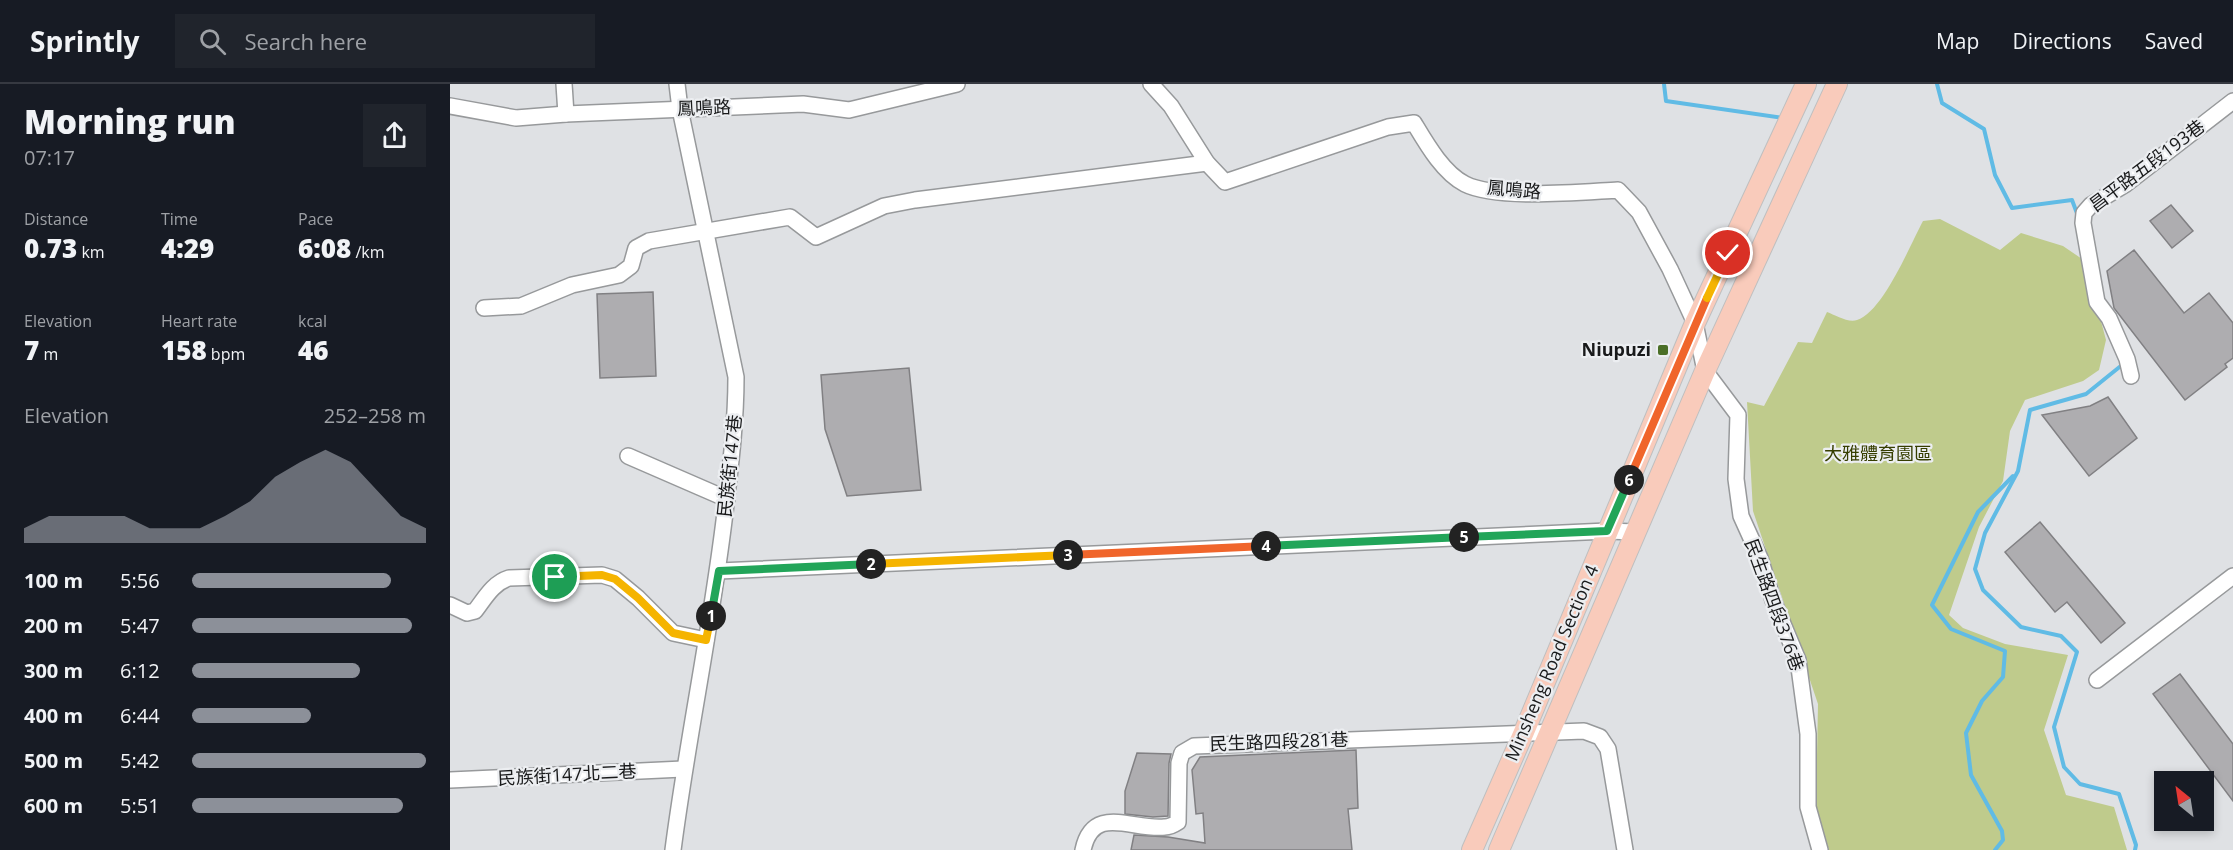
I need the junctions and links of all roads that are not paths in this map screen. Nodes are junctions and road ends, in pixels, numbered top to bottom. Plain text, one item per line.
1 (564, 84) edge
2 (677, 84) edge
3 (957, 84) edge
4 (1151, 84) edge
5 (1806, 84) edge
6 (1837, 84) edge
7 (2233, 101) edge
8 (450, 106) edge
9 (681, 109) junction
10 (566, 114) junction
11 (1207, 163) junction
12 (706, 231) junction
13 (484, 308) dead end
14 (1695, 323) junction
15 (1705, 371) junction
16 (2131, 376) dead end
17 (627, 456) dead end
18 (727, 499) junction
19 (1607, 531) junction
20 (1636, 532) junction
21 (719, 571) junction
22 (2233, 576) edge
23 (450, 605) edge
24 (706, 640) junction
25 (2097, 680) dead end
26 (1524, 732) junction
27 (1550, 733) junction
28 (683, 769) junction
29 (450, 780) edge
30 (673, 850) edge
31 (1083, 850) edge
32 (1472, 850) edge
33 (1500, 850) edge
34 (1625, 850) edge
35 (1820, 850) edge

1 - 10 street
2 - 9 street, 民族街147巷
3 - 9 street, 鳳鳴路
4 - 11 street, 鳳鳴路
5 - 14 main road, Minsheng Road Section 4
6 - 15 main road, Minsheng Road Section 4
7 - 16 street, 昌平路五段193巷
8 - 10 street, 鳳鳴路
9 - 10 street, 鳳鳴路
9 - 12 street, 民族街147巷
11 - 12 street
11 - 14 street, 鳳鳴路
12 - 13 street
12 - 18 street, 民族街147巷
14 - 15 street, 鳳鳴路
14 - 19 main road, Minsheng Road Section 4
15 - 20 main road, Minsheng Road Section 4
15 - 35 street, 民生路四段376巷
17 - 18 street
18 - 21 street, 民族街147巷
19 - 20 street
19 - 21 street
19 - 26 main road, Minsheng Road Section 4
20 - 27 main road, Minsheng Road Section 4
21 - 24 street, 民族街147巷
22 - 25 street
23 - 24 street
24 - 28 street, 民族街147巷
26 - 27 street
26 - 31 street, 民生路四段281巷
26 - 32 main road, Minsheng Road Section 4
27 - 33 main road, Minsheng Road Section 4
27 - 34 street
28 - 29 street, 民族街147北二巷
28 - 30 street, 民族街147巷

